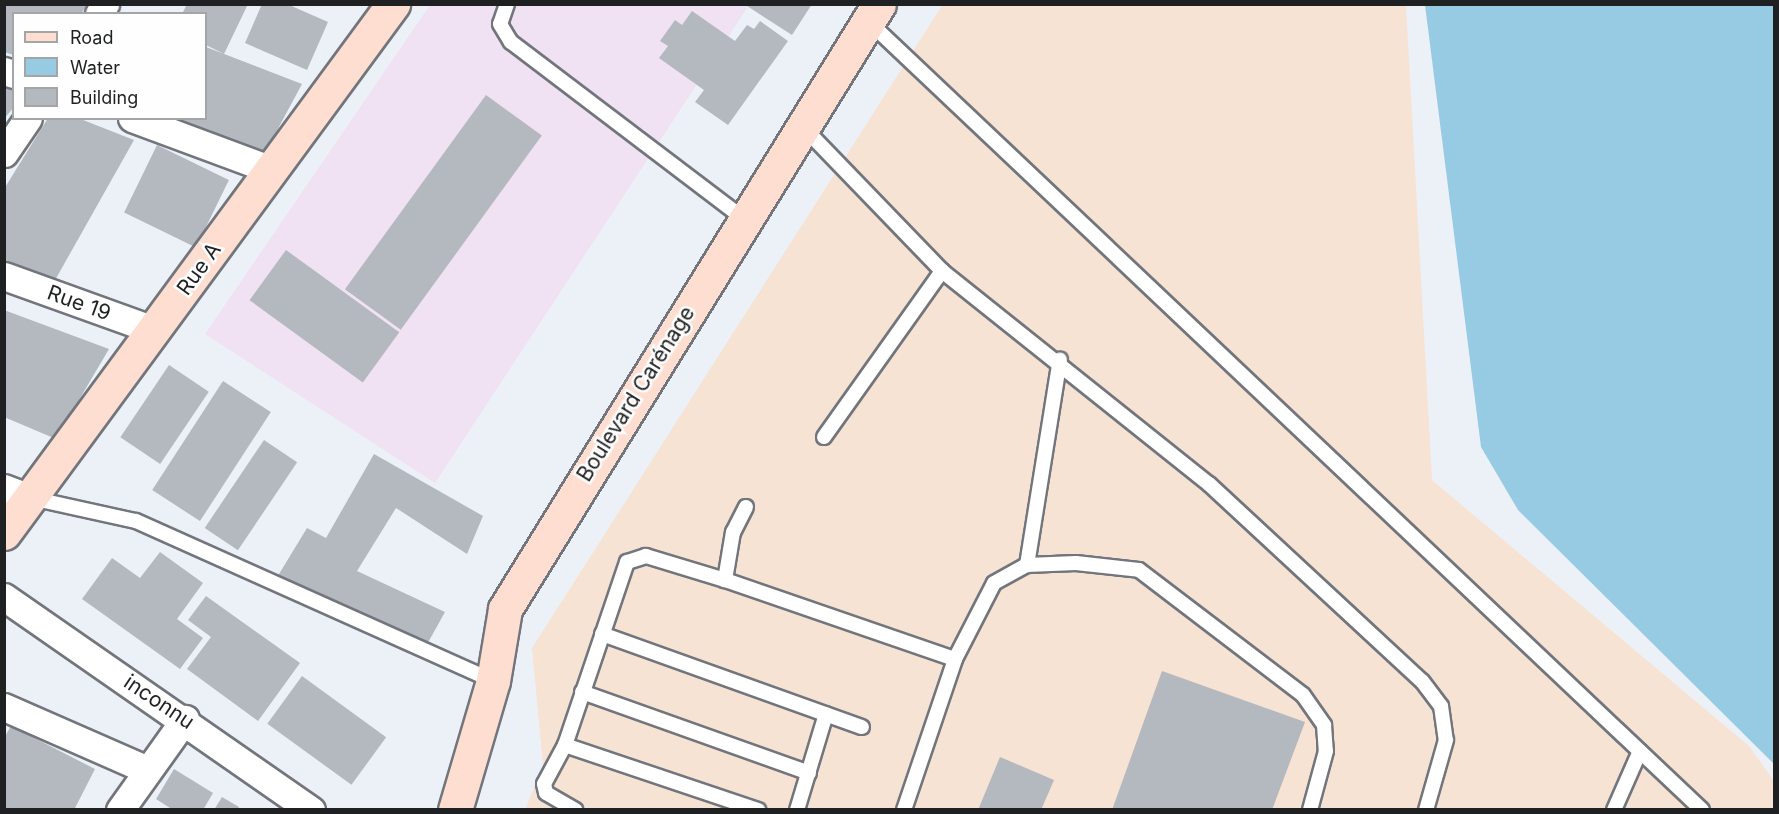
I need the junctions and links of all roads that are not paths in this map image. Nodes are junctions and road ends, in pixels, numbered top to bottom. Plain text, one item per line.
1 (507, 4) edge
2 (391, 5) edge
3 (873, 13) edge
4 (27, 120) edge
5 (137, 120) edge
6 (802, 126) junction
7 (4, 153) edge
8 (272, 170) junction
9 (744, 219) junction
10 (942, 271) junction
11 (4, 276) edge
12 (154, 330) junction
13 (1060, 360) junction
14 (824, 437) dead end
15 (17, 493) edge
16 (746, 507) dead end
17 (4, 533) edge
18 (1027, 565) junction
19 (725, 580) junction
20 (4, 597) edge
21 (602, 634) junction
22 (955, 659) junction
23 (493, 681) junction
24 (582, 692) junction
25 (4, 707) edge
26 (826, 714) junction
27 (185, 719) junction
28 (862, 727) dead end
29 (565, 744) junction
30 (1640, 751) junction
31 (145, 769) junction
32 (808, 773) junction
33 (120, 810) edge
34 (311, 810) edge
35 (455, 810) edge
36 (576, 810) edge
37 (758, 810) edge
38 (797, 810) edge
39 (904, 810) edge
40 (1310, 810) edge
41 (1426, 810) edge
42 (1614, 810) edge
43 (1702, 810) edge

1 - 9 lane
2 - 8 street, Rue A
3 - 6 street, Boulevard Carénage
3 - 30 lane
4 - 7 street
5 - 8 street
6 - 9 street, Boulevard Carénage
6 - 10 lane
8 - 12 street, Rue A
9 - 23 street, Boulevard Carénage
10 - 13 lane
10 - 14 lane
11 - 12 street, Rue 19
12 - 15 street, Rue A
13 - 18 lane
13 - 41 lane
15 - 17 street, Rue A
15 - 23 lane
16 - 19 lane
18 - 22 lane
18 - 40 lane
19 - 21 lane
19 - 22 lane
20 - 27 street, inconnu
21 - 24 lane
21 - 26 lane
22 - 39 lane
23 - 35 street, Boulevard Carénage
24 - 29 lane
24 - 32 lane
25 - 31 street
26 - 28 lane
26 - 32 lane
27 - 31 street
27 - 34 street, inconnu
29 - 36 lane
29 - 37 lane
30 - 42 lane
30 - 43 lane
31 - 33 street
32 - 38 lane

